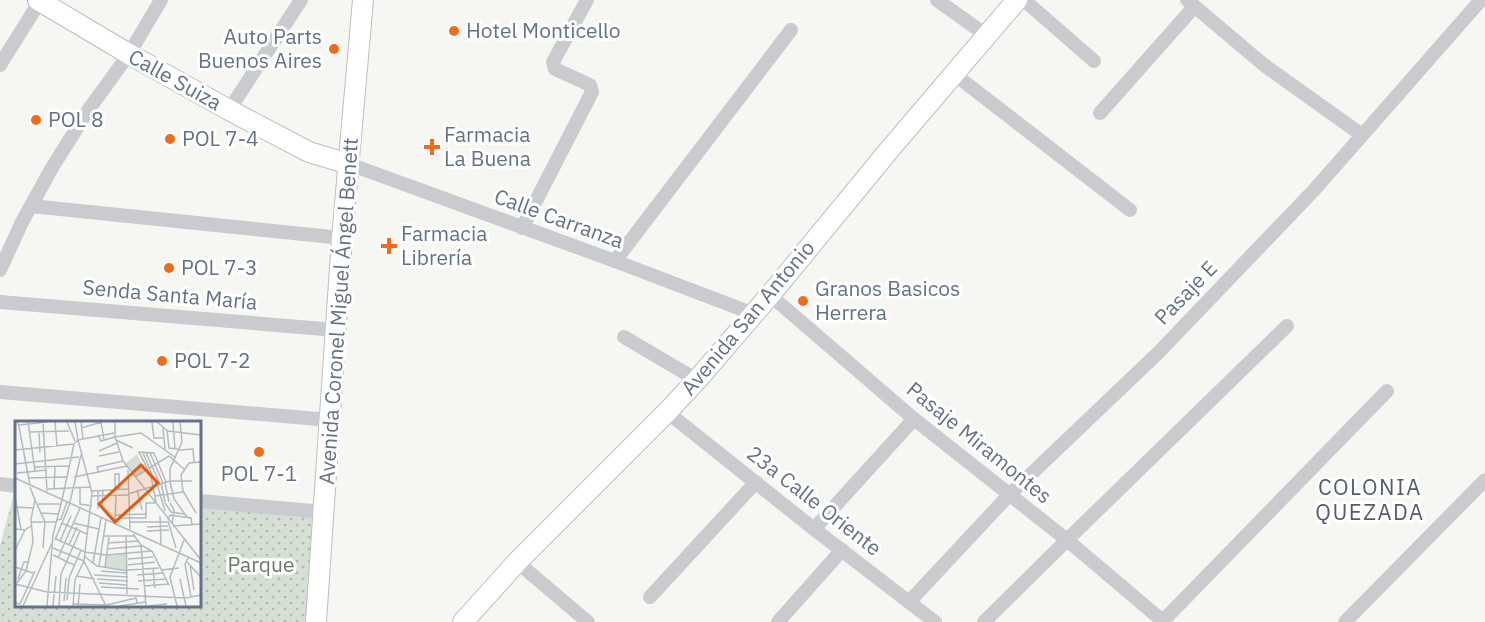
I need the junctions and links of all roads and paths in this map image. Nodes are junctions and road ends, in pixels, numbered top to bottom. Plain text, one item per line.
1 (161, 0) edge
2 (302, 0) edge
3 (363, 0) edge
4 (587, 0) edge
5 (937, 0) edge
6 (1017, 0) edge
7 (1024, 0) edge
8 (1481, 0) edge
9 (39, 1) edge
10 (1191, 3) edge
11 (791, 30) dead end
12 (986, 35) junction
13 (129, 54) junction
14 (1094, 62) dead end
15 (0, 65) edge
16 (954, 74) junction
17 (229, 110) junction
18 (1100, 113) dead end
19 (1362, 135) junction
20 (349, 165) junction
21 (31, 206) junction
22 (1130, 210) dead end
23 (522, 228) junction
24 (342, 237) junction
25 (615, 261) junction
26 (0, 270) edge
27 (770, 295) junction
28 (0, 302) edge
29 (754, 314) junction
30 (1287, 326) dead end
31 (336, 330) junction
32 (624, 337) dead end
33 (697, 380) junction
34 (1388, 391) dead end
35 (0, 392) edge
36 (667, 412) junction
37 (914, 419) junction
38 (330, 420) junction
39 (1485, 480) edge
40 (756, 482) junction
41 (0, 484) edge
42 (15, 486) edge
43 (1009, 495) junction
44 (201, 501) edge
45 (324, 512) junction
46 (814, 529) junction
47 (1067, 540) junction
48 (842, 550) junction
49 (517, 562) junction
50 (650, 597) dead end
51 (909, 602) junction
52 (931, 621) edge
53 (316, 622) edge
54 (463, 622) edge
55 (588, 622) edge
56 (778, 622) edge
57 (984, 622) edge
58 (1163, 622) edge
59 (1345, 622) edge

1 - 13 street
2 - 17 street
3 - 20 street, Avenida Coronel Miguel Ángel Benett
4 - 23 street
5 - 12 street
6 - 12 street, Avenida San Antonio
7 - 14 street
8 - 19 street, Pasaje E
9 - 13 street, Calle Suiza
9 - 15 street
10 - 18 street
10 - 19 street
11 - 25 street
12 - 16 street, Avenida San Antonio
13 - 17 street, Calle Suiza
13 - 21 street
16 - 22 street
16 - 27 street, Avenida San Antonio
17 - 20 street, Calle Suiza
19 - 43 street, Pasaje E
20 - 23 street, Calle Carranza
20 - 24 street, Avenida Coronel Miguel Ángel Benett
21 - 24 street
21 - 26 street
23 - 25 street, Calle Carranza
24 - 31 street, Avenida Coronel Miguel Ángel Benett
25 - 29 street, Calle Carranza
27 - 29 street, Avenida San Antonio
27 - 37 street, Pasaje Miramontes
28 - 31 street, Senda Santa María
29 - 33 street, Avenida San Antonio
30 - 47 street
31 - 38 street, Avenida Coronel Miguel Ángel Benett
32 - 33 street
33 - 36 street, Avenida San Antonio
34 - 58 street
35 - 38 street
36 - 40 street, 23a Calle Oriente
36 - 49 street, Avenida San Antonio
37 - 43 street, Pasaje Miramontes
37 - 46 street
38 - 45 street, Avenida Coronel Miguel Ángel Benett
39 - 59 street
40 - 46 street, 23a Calle Oriente
40 - 50 street
41 - 42 street
43 - 47 street, Pasaje Miramontes
43 - 51 street, Pasaje E
44 - 45 street
45 - 53 street, Avenida Coronel Miguel Ángel Benett
46 - 48 street, 23a Calle Oriente
47 - 57 street
47 - 58 street, Pasaje Miramontes
48 - 51 street, 23a Calle Oriente
48 - 56 street
49 - 54 street, Avenida San Antonio
49 - 55 street
51 - 52 street, 23a Calle Oriente

